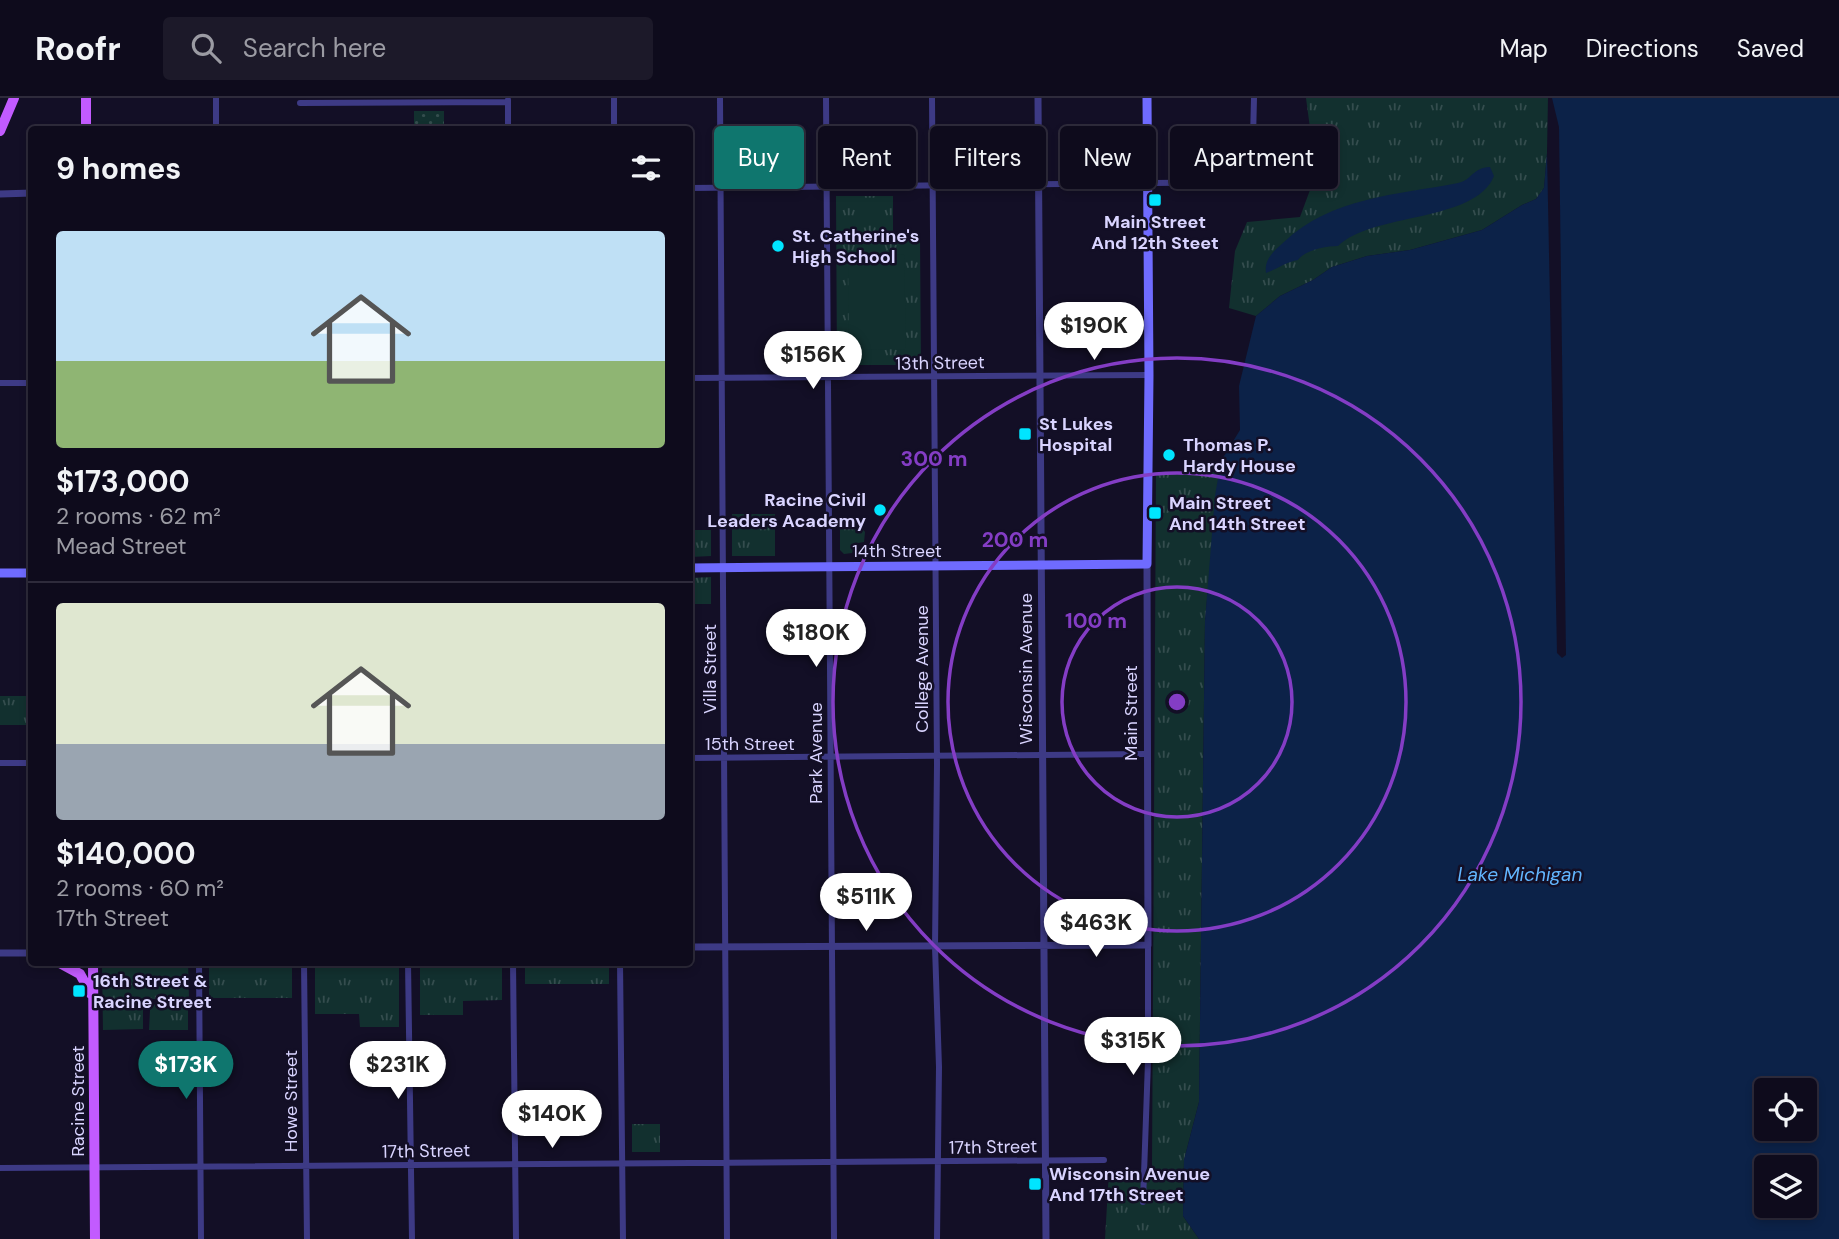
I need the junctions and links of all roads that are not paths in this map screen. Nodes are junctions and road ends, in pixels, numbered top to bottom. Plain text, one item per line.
1 (13, 98) edge
2 (86, 98) edge
3 (216, 98) edge
4 (614, 98) edge
5 (720, 98) edge
6 (826, 98) edge
7 (932, 98) edge
8 (1038, 98) edge
9 (1147, 98) edge
10 (1254, 98) edge
11 (508, 100) edge
12 (300, 103) dead end
13 (86, 126) edge
14 (216, 126) edge
15 (508, 126) edge
16 (614, 126) edge
17 (720, 126) edge
18 (826, 126) edge
19 (932, 126) edge
20 (1038, 126) edge
21 (1147, 126) edge
22 (0, 131) edge
23 (1156, 183) edge
24 (693, 188) edge
25 (714, 188) edge
26 (720, 189) edge
27 (826, 189) edge
28 (932, 189) edge
29 (1038, 189) edge
30 (1148, 189) edge
31 (28, 193) edge
32 (0, 194) edge
33 (1149, 375) junction
34 (933, 376) junction
35 (1040, 376) junction
36 (828, 377) junction
37 (693, 378) edge
38 (722, 378) junction
39 (0, 383) edge
40 (28, 383) edge
41 (1147, 564) junction
42 (935, 566) junction
43 (1041, 566) junction
44 (829, 567) junction
45 (693, 568) edge
46 (723, 568) junction
47 (0, 573) edge
48 (28, 573) edge
49 (1146, 754) junction
50 (1042, 756) junction
51 (831, 757) junction
52 (936, 757) junction
53 (693, 758) edge
54 (724, 758) junction
55 (28, 763) edge
56 (0, 764) edge
57 (1148, 945) junction
58 (1044, 946) junction
59 (693, 947) edge
60 (725, 947) junction
61 (832, 947) junction
62 (935, 947) junction
63 (0, 953) edge
64 (28, 953) edge
65 (65, 966) edge
66 (93, 966) edge
67 (199, 966) edge
68 (304, 966) edge
69 (408, 966) edge
70 (513, 966) edge
71 (620, 966) edge
72 (93, 997) junction
73 (1104, 1160) dead end
74 (1045, 1161) junction
75 (726, 1162) junction
76 (833, 1162) junction
77 (937, 1162) junction
78 (515, 1164) junction
79 (622, 1164) junction
80 (412, 1165) junction
81 (306, 1166) junction
82 (94, 1167) junction
83 (200, 1167) junction
84 (0, 1168) edge
85 (1143, 1202) dead end
86 (95, 1239) edge
87 (201, 1239) edge
88 (307, 1239) edge
89 (412, 1239) edge
90 (516, 1239) edge
91 (623, 1239) edge
92 (727, 1239) edge
93 (834, 1239) edge
94 (937, 1239) edge
95 (1046, 1239) edge

1 - 22 main road
2 - 13 main road
3 - 14 street
4 - 16 street
5 - 17 street, Villa Street
6 - 18 street, Park Avenue
7 - 19 street, College Avenue
8 - 20 street, Wisconsin Avenue
9 - 21 main road, Main Street
10 - 23 street
11 - 12 street
11 - 15 street
24 - 25 street
26 - 38 street, Villa Street
27 - 36 street, Park Avenue
28 - 34 street, College Avenue
29 - 35 street, Wisconsin Avenue
30 - 33 main road, Main Street
31 - 32 street
33 - 35 street, 13th Street
33 - 41 main road, Main Street
34 - 35 street, 13th Street
34 - 36 street, 13th Street
34 - 42 street, College Avenue
35 - 43 street, Wisconsin Avenue
36 - 38 street, 13th Street
36 - 44 street, Park Avenue
37 - 38 street, 13th Street
38 - 46 street, Villa Street
39 - 40 street
41 - 43 main road, 14th Street
41 - 49 street, Main Street
42 - 43 main road, 14th Street
42 - 44 main road, 14th Street
42 - 52 street, College Avenue
43 - 50 street, Wisconsin Avenue
44 - 46 main road, 14th Street
44 - 51 street, Park Avenue
45 - 46 main road, 14th Street
46 - 54 street, Villa Street
47 - 48 main road
49 - 50 street, 15th Street
49 - 57 street, Main Street
50 - 52 street, 15th Street
50 - 58 street, Wisconsin Avenue
51 - 52 street, 15th Street
51 - 54 street, 15th Street
51 - 61 street, Park Avenue
52 - 62 street, College Avenue
53 - 54 street, 15th Street
54 - 60 street, Villa Street
55 - 56 street
57 - 58 street
57 - 85 street, Main Street
58 - 62 street
58 - 74 street, Wisconsin Avenue
59 - 60 street
60 - 61 street
60 - 75 street, Villa Street
61 - 62 street
61 - 76 street, Park Avenue
62 - 77 street, College Avenue
63 - 64 street
65 - 72 main road
66 - 72 main road, Racine Street
67 - 83 street
68 - 81 street, Howe Street
69 - 80 street
70 - 78 street
71 - 79 street
72 - 82 main road, Racine Street
73 - 74 street, 17th Street
74 - 77 street, 17th Street
74 - 95 street, Wisconsin Avenue
75 - 76 street, 17th Street
75 - 79 street, 17th Street
75 - 92 street, Villa Street
76 - 77 street, 17th Street
76 - 93 street, Park Avenue
77 - 94 street, College Avenue
78 - 79 street, 17th Street
78 - 80 street, 17th Street
78 - 90 street
79 - 91 street
80 - 81 street, 17th Street
80 - 89 street
81 - 83 street, 17th Street
81 - 88 street, Howe Street
82 - 83 street, 17th Street
82 - 84 street, 17th Street
82 - 86 main road, Racine Street
83 - 87 street

